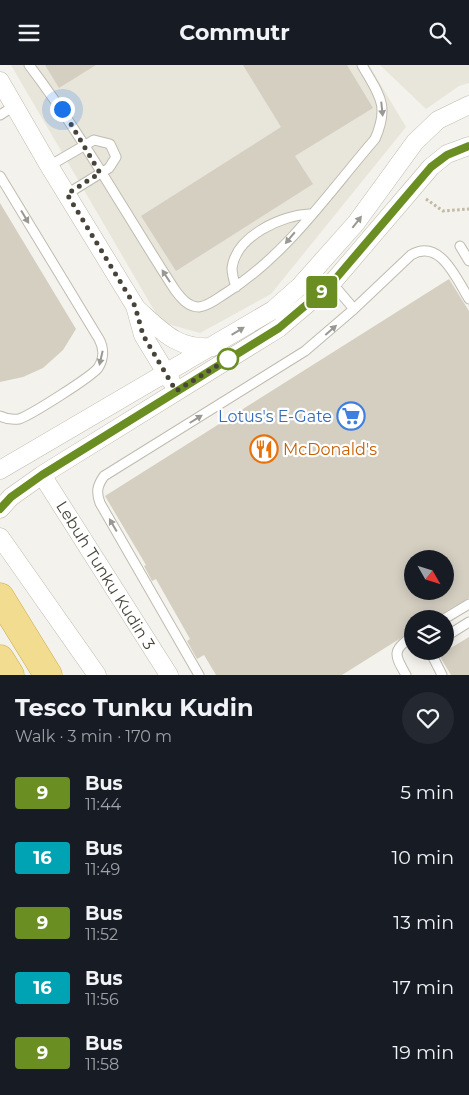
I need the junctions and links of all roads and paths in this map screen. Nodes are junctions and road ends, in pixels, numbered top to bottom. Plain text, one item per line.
1 (29, 65) edge
2 (362, 65) edge
3 (0, 81) edge
4 (469, 105) edge
5 (7, 111) edge
6 (84, 145) junction
7 (469, 146) edge
8 (49, 166) junction
9 (100, 173) junction
10 (0, 176) edge
11 (412, 189) junction
12 (67, 194) junction
13 (469, 209) edge
14 (310, 214) junction
15 (460, 246) dead end
16 (469, 261) edge
17 (332, 283) junction
18 (236, 287) junction
19 (469, 299) edge
20 (135, 306) junction
21 (354, 309) junction
22 (214, 347) junction
23 (166, 373) junction
24 (176, 391) junction
25 (0, 416) edge
26 (0, 470) edge
27 (42, 475) junction
28 (0, 509) edge
29 (0, 537) edge
30 (0, 597) edge
31 (469, 604) edge
32 (454, 613) edge
33 (469, 622) edge
34 (454, 631) edge
35 (404, 642) edge
36 (30, 646) junction
37 (0, 659) edge
38 (434, 660) edge
39 (10, 675) edge
40 (48, 675) edge
41 (59, 675) edge
42 (97, 675) edge
43 (169, 675) edge
44 (199, 675) edge
45 (406, 675) edge
46 (442, 675) edge

1 - 6 lane
2 -> 14 lane
3 - 5 street
22 -> 4 street
5 - 8 street
6 - 8 lane
6 - 9 lane
6 - 9 lane
7 - 11 street
8 - 12 street
9 - 12 lane
18 -> 9 lane
10 -> 25 lane
11 - 13 path
11 - 17 street
12 - 20 street
14 -> 18 lane
14 - 18 lane
15 - 16 lane
17 - 21 lane
17 - 24 street
19 - 21 lane
20 - 22 street
20 - 23 street
44 -> 21 lane
22 - 23 street
23 - 24 street
23 - 26 street
24 - 27 street
27 - 28 street
27 - 43 street, Lebuh Tunku Kudin 3
29 - 42 street
30 - 36 highway
31 - 32 lane
33 - 34 lane
35 - 45 lane
36 - 40 highway
36 - 41 highway
37 - 39 highway
38 - 46 lane

